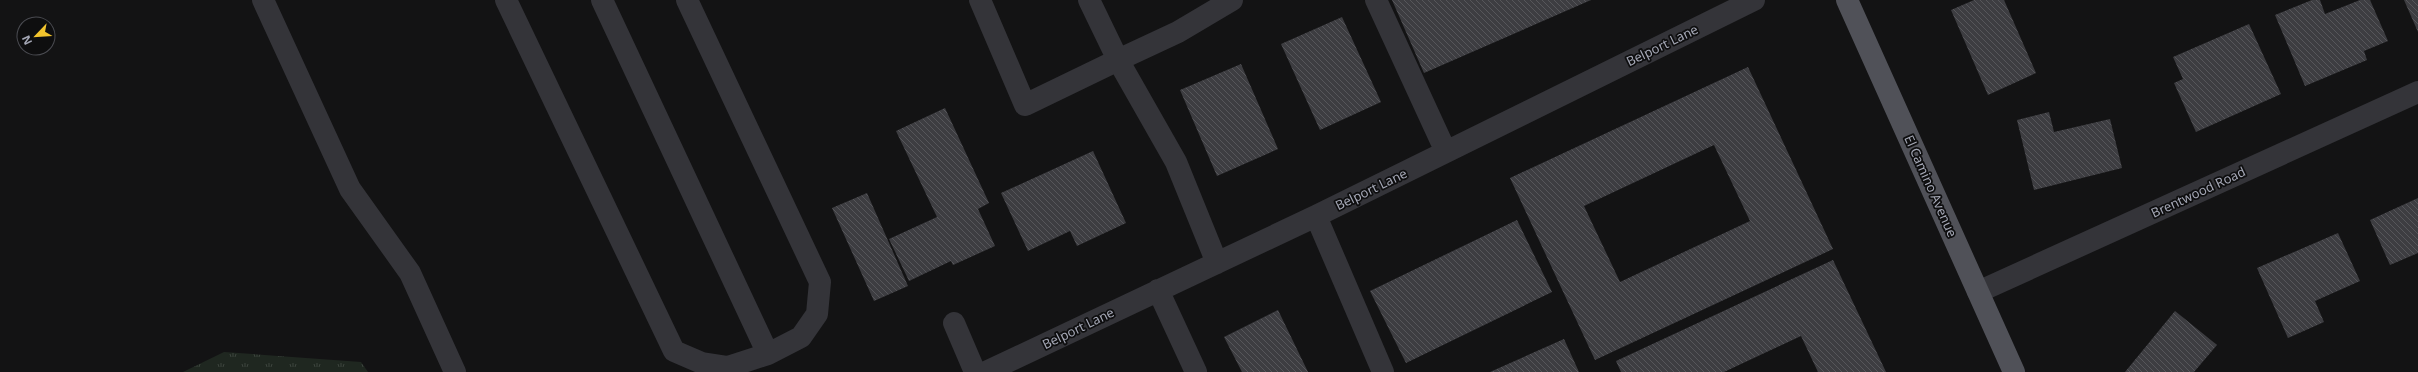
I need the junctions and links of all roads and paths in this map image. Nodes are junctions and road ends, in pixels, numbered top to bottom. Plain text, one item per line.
1 (263, 0) edge
2 (506, 0) edge
3 (602, 0) edge
4 (687, 0) edge
5 (980, 0) edge
6 (1089, 0) edge
7 (1232, 0) edge
8 (1376, 0) edge
9 (1754, 0) edge
10 (1847, 0) edge
11 (1118, 60) junction
12 (2418, 92) edge
13 (1446, 152) junction
14 (1316, 216) junction
15 (1217, 263) junction
16 (1158, 290) junction
17 (1978, 292) junction
18 (954, 323) dead end
19 (768, 354) junction
20 (455, 372) edge
21 (975, 372) edge
22 (986, 372) edge
23 (1196, 372) edge
24 (1383, 372) edge
25 (2014, 372) edge

1 - 20 street
2 - 19 street
3 - 19 street
4 - 19 street
5 - 11 street
6 - 11 street
7 - 11 street
8 - 13 street
9 - 13 street, Belport Lane
10 - 17 main road, El Camino Avenue
11 - 15 street
12 - 17 street, Brentwood Road
13 - 14 street, Belport Lane
14 - 15 street, Belport Lane
14 - 24 street
15 - 16 street, Belport Lane
16 - 22 street, Belport Lane
16 - 23 street
17 - 25 main road, El Camino Avenue
18 - 21 street

